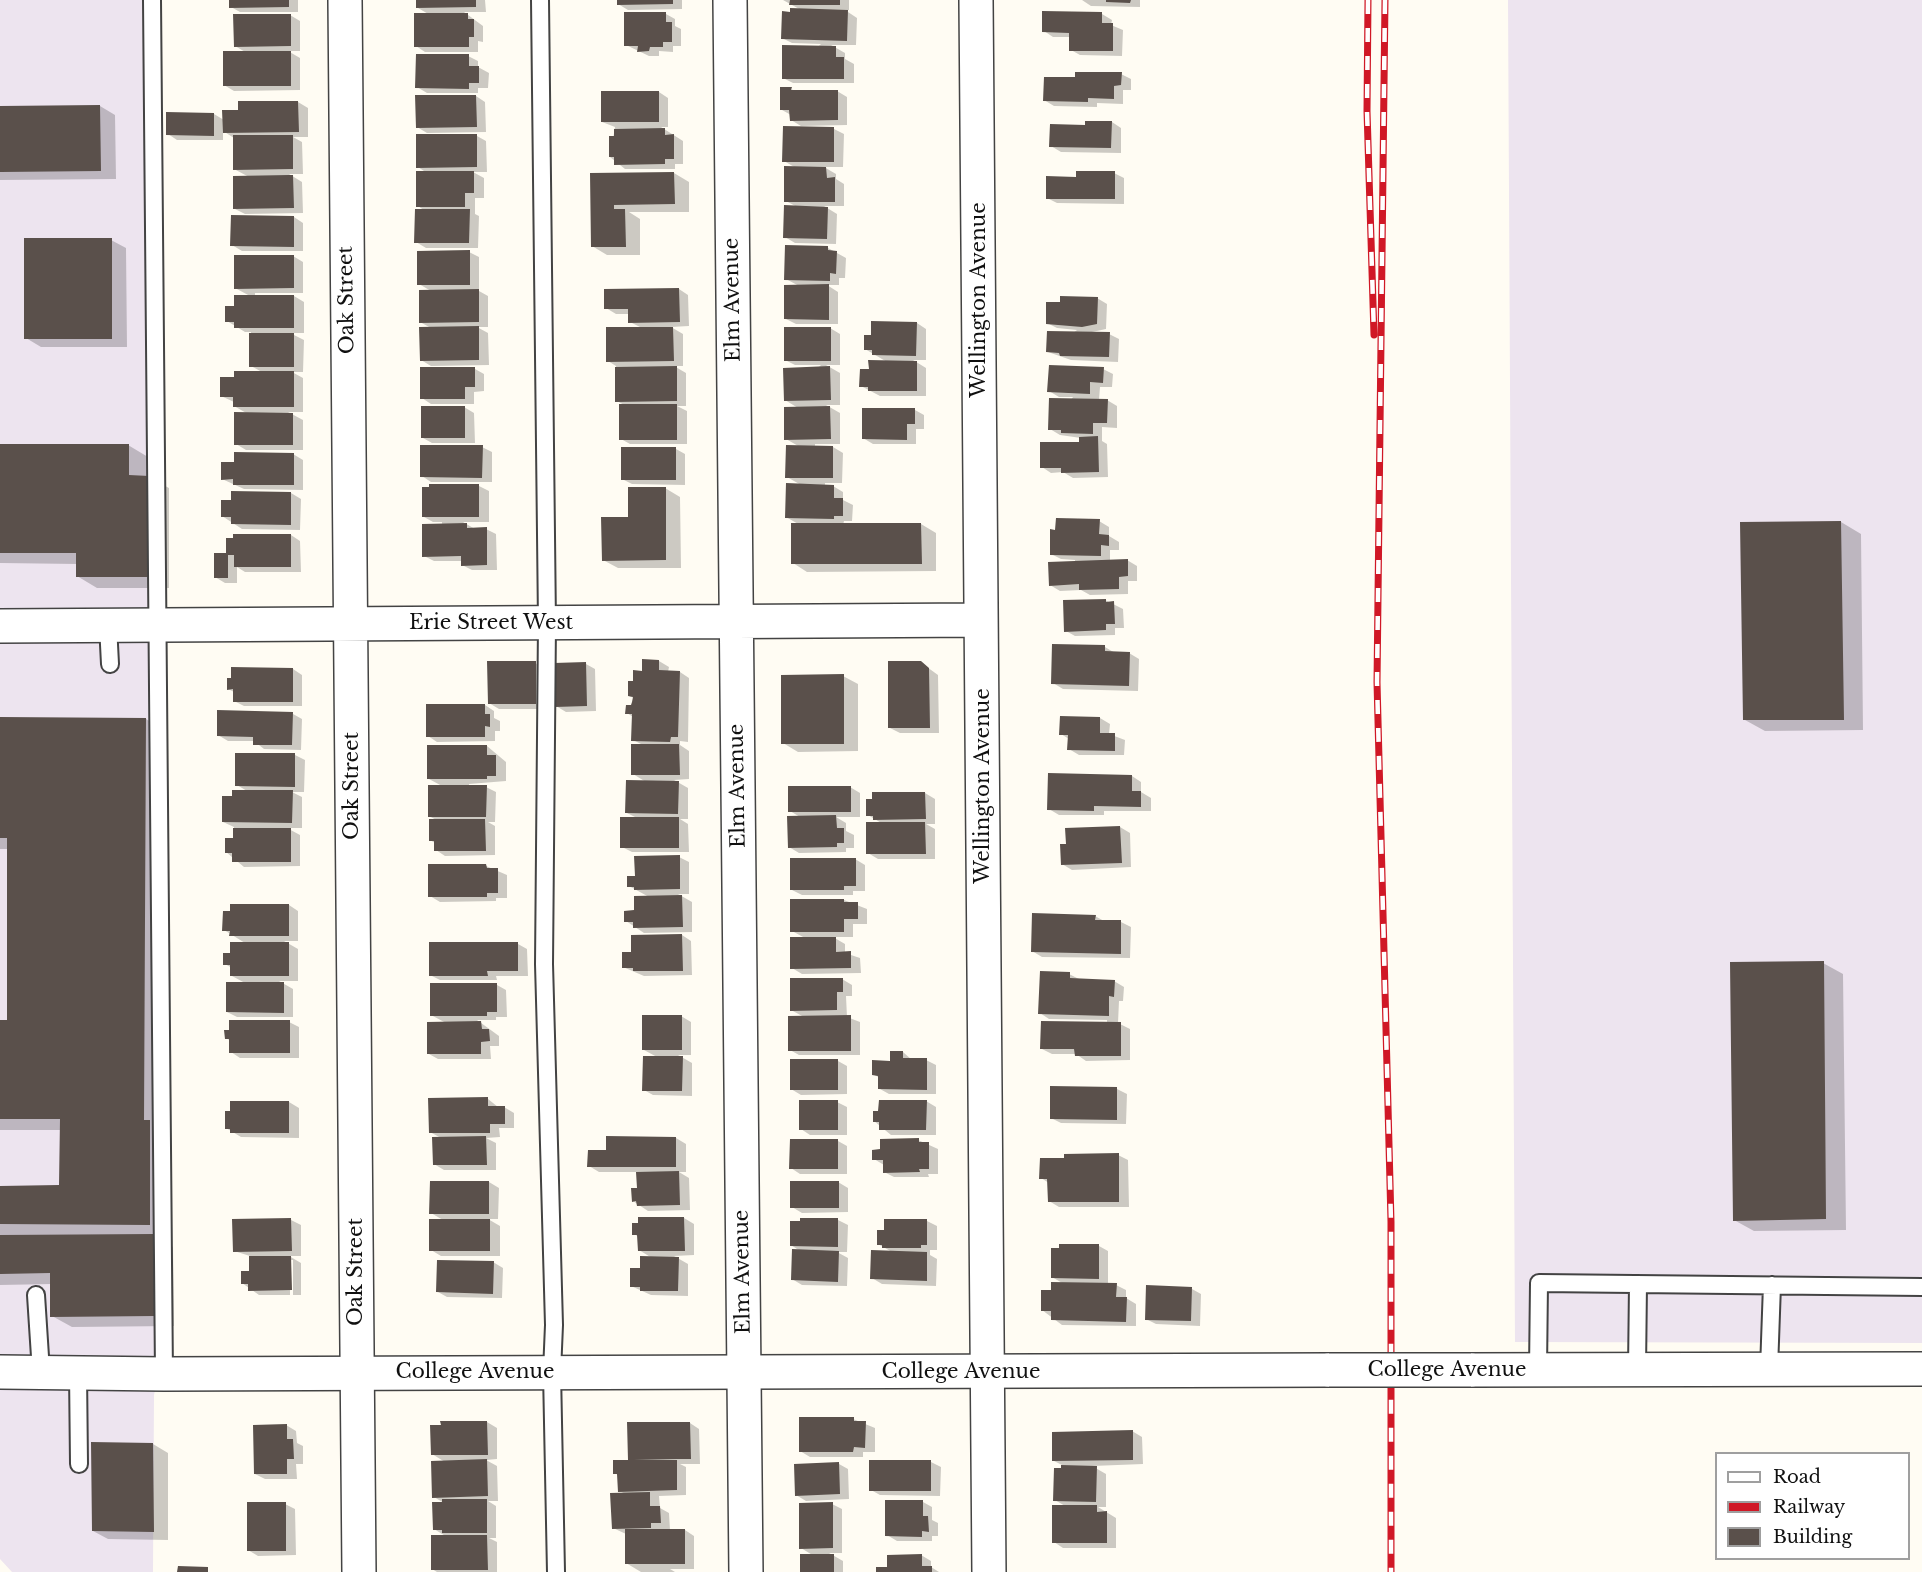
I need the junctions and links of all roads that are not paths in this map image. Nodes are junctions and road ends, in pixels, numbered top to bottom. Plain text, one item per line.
1 (152, 0) edge
2 (345, 0) edge
3 (540, 0) edge
4 (730, 0) edge
5 (976, 0) edge
6 (981, 620) junction
7 (736, 621) junction
8 (547, 623) junction
9 (350, 624) junction
10 (108, 625) junction
11 (156, 625) junction
12 (0, 626) edge
13 (110, 664) dead end
14 (1638, 1284) junction
15 (1772, 1286) junction
16 (1922, 1287) edge
17 (36, 1295) dead end
18 (1769, 1369) junction
19 (1922, 1369) edge
20 (1538, 1370) junction
21 (1637, 1370) junction
22 (0, 1372) edge
23 (41, 1372) junction
24 (78, 1372) junction
25 (357, 1372) junction
26 (552, 1372) junction
27 (744, 1372) junction
28 (988, 1372) junction
29 (164, 1374) junction
30 (78, 1464) dead end
31 (359, 1572) edge
32 (556, 1572) edge
33 (746, 1572) edge
34 (989, 1572) edge

1 - 11 lane
2 - 9 street, Oak Street
3 - 8 lane
4 - 7 street, Elm Avenue
5 - 6 street, Wellington Avenue
6 - 7 street, Erie Street West
6 - 28 street, Wellington Avenue
7 - 8 street, Erie Street West
7 - 27 street, Elm Avenue
8 - 9 street, Erie Street West
8 - 26 lane
9 - 11 street, Erie Street West
9 - 25 street, Oak Street
10 - 11 street, Erie Street West
10 - 12 street, Erie Street West
10 - 13 lane
11 - 29 lane
14 - 15 lane
14 - 20 lane
14 - 21 lane
15 - 16 lane
15 - 18 lane
17 - 23 lane
18 - 19 street, College Avenue
18 - 21 street, College Avenue
20 - 21 street, College Avenue
20 - 28 street, College Avenue, bridge
22 - 23 street, College Avenue
23 - 24 street, College Avenue
24 - 29 street, College Avenue
24 - 30 lane
25 - 26 street, College Avenue
25 - 29 street, College Avenue
25 - 31 street, Oak Street
26 - 27 street, College Avenue
26 - 32 lane
27 - 28 street, College Avenue
27 - 33 street, Elm Avenue
28 - 34 street, Wellington Avenue

